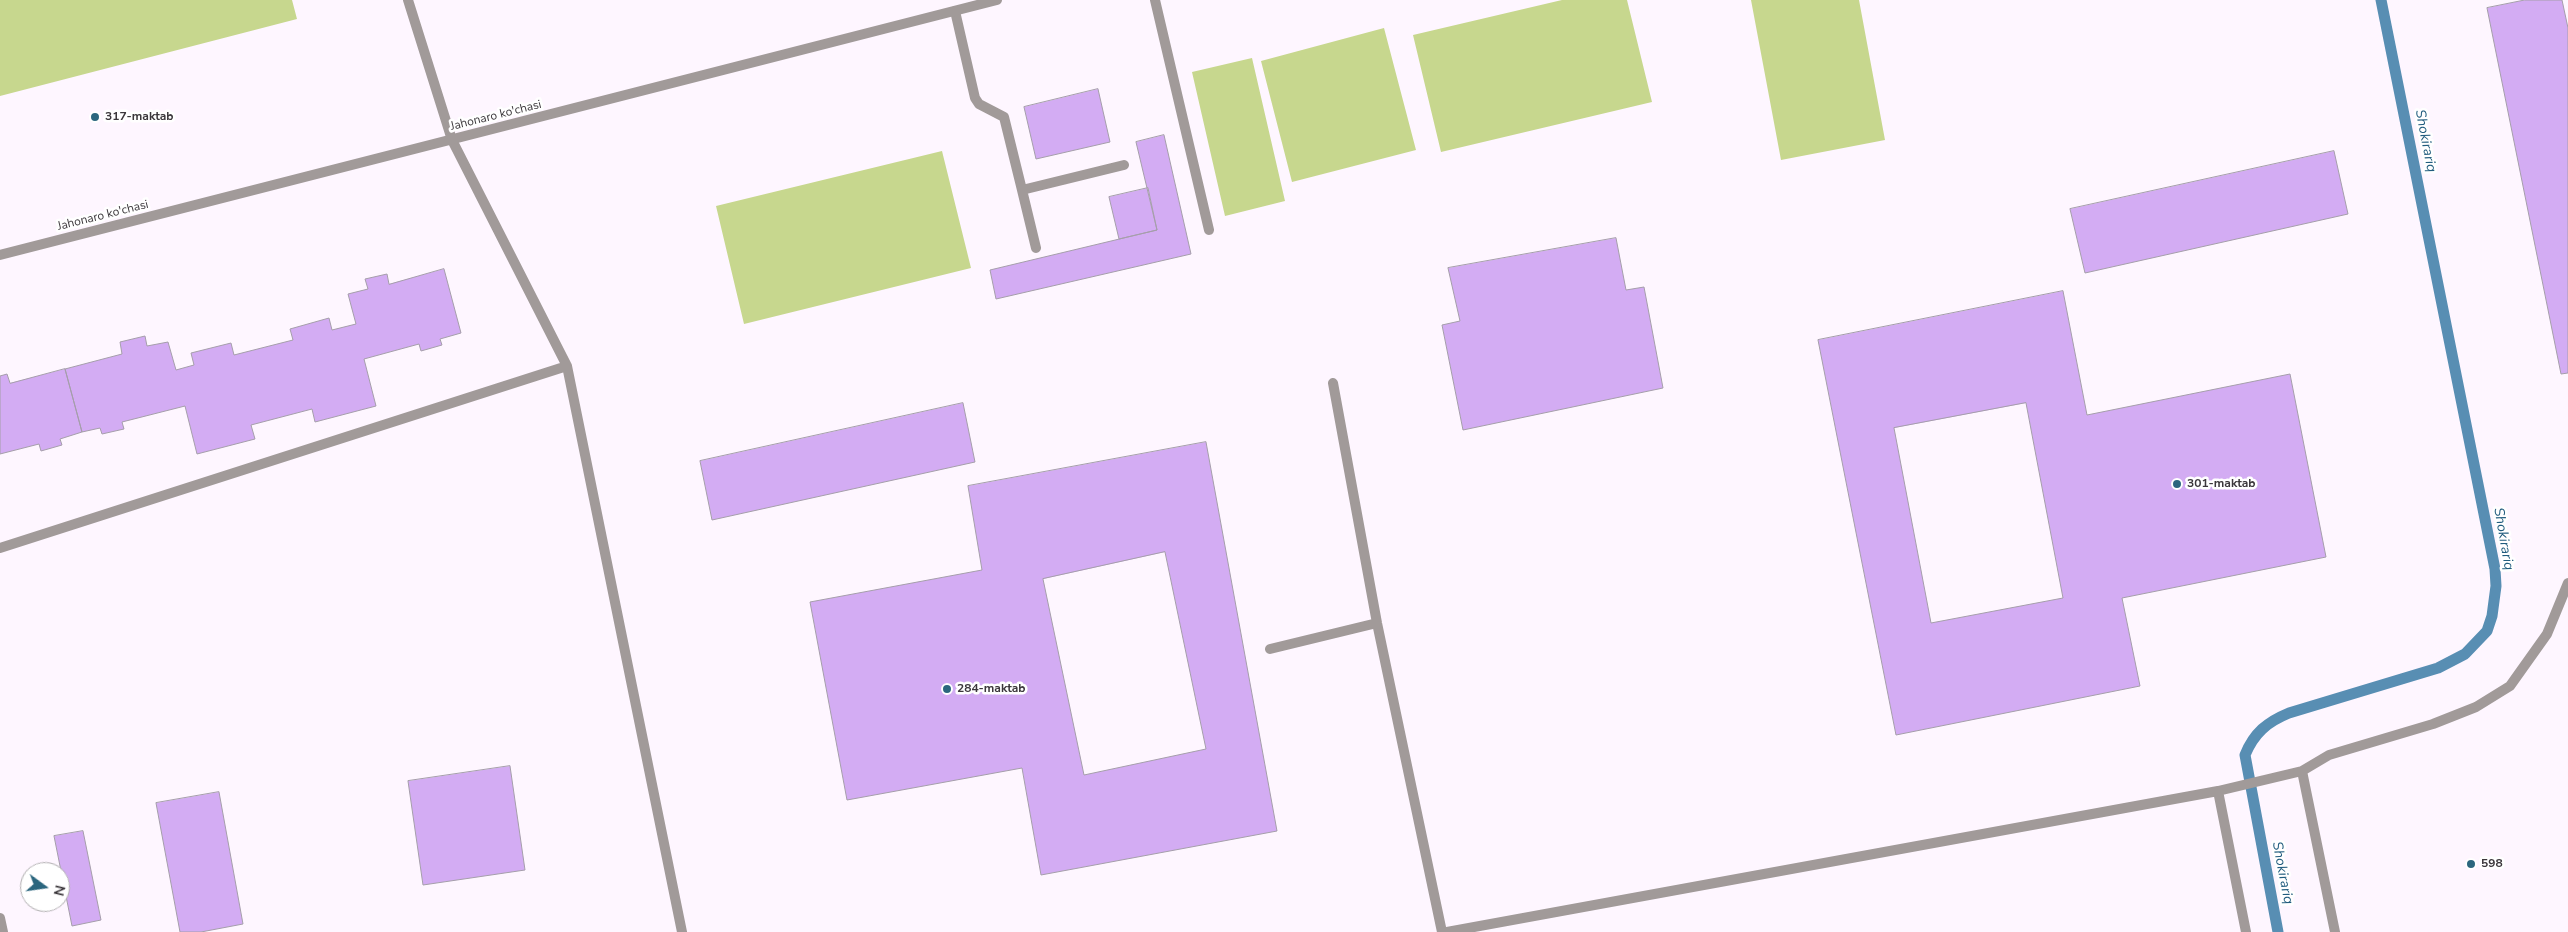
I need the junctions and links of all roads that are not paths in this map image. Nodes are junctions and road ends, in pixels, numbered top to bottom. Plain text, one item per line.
1 (408, 0) edge
2 (997, 0) edge
3 (1154, 0) edge
4 (954, 11) junction
5 (452, 140) junction
6 (1124, 165) dead end
7 (1022, 190) junction
8 (1209, 230) dead end
9 (1036, 248) dead end
10 (0, 255) edge
11 (567, 366) junction
12 (1333, 383) dead end
13 (0, 548) edge
14 (2568, 583) edge
15 (1377, 623) junction
16 (1270, 648) dead end
17 (2302, 771) junction
18 (2218, 791) junction
19 (0, 918) edge
20 (3, 932) edge
21 (682, 932) edge
22 (1442, 932) edge
23 (1446, 932) edge
24 (2246, 932) edge
25 (2335, 932) edge

1 - 5 street
2 - 4 street, Jahonaro ko'chasi
3 - 8 street
4 - 5 street, Jahonaro ko'chasi
4 - 7 street
5 - 10 street, Jahonaro ko'chasi
5 - 11 street
6 - 7 street
7 - 9 street
11 - 13 street
11 - 21 street
12 - 15 street
14 - 17 street
15 - 16 street
15 - 22 street
17 - 18 street
17 - 25 street
18 - 23 street
18 - 24 street
19 - 20 street

